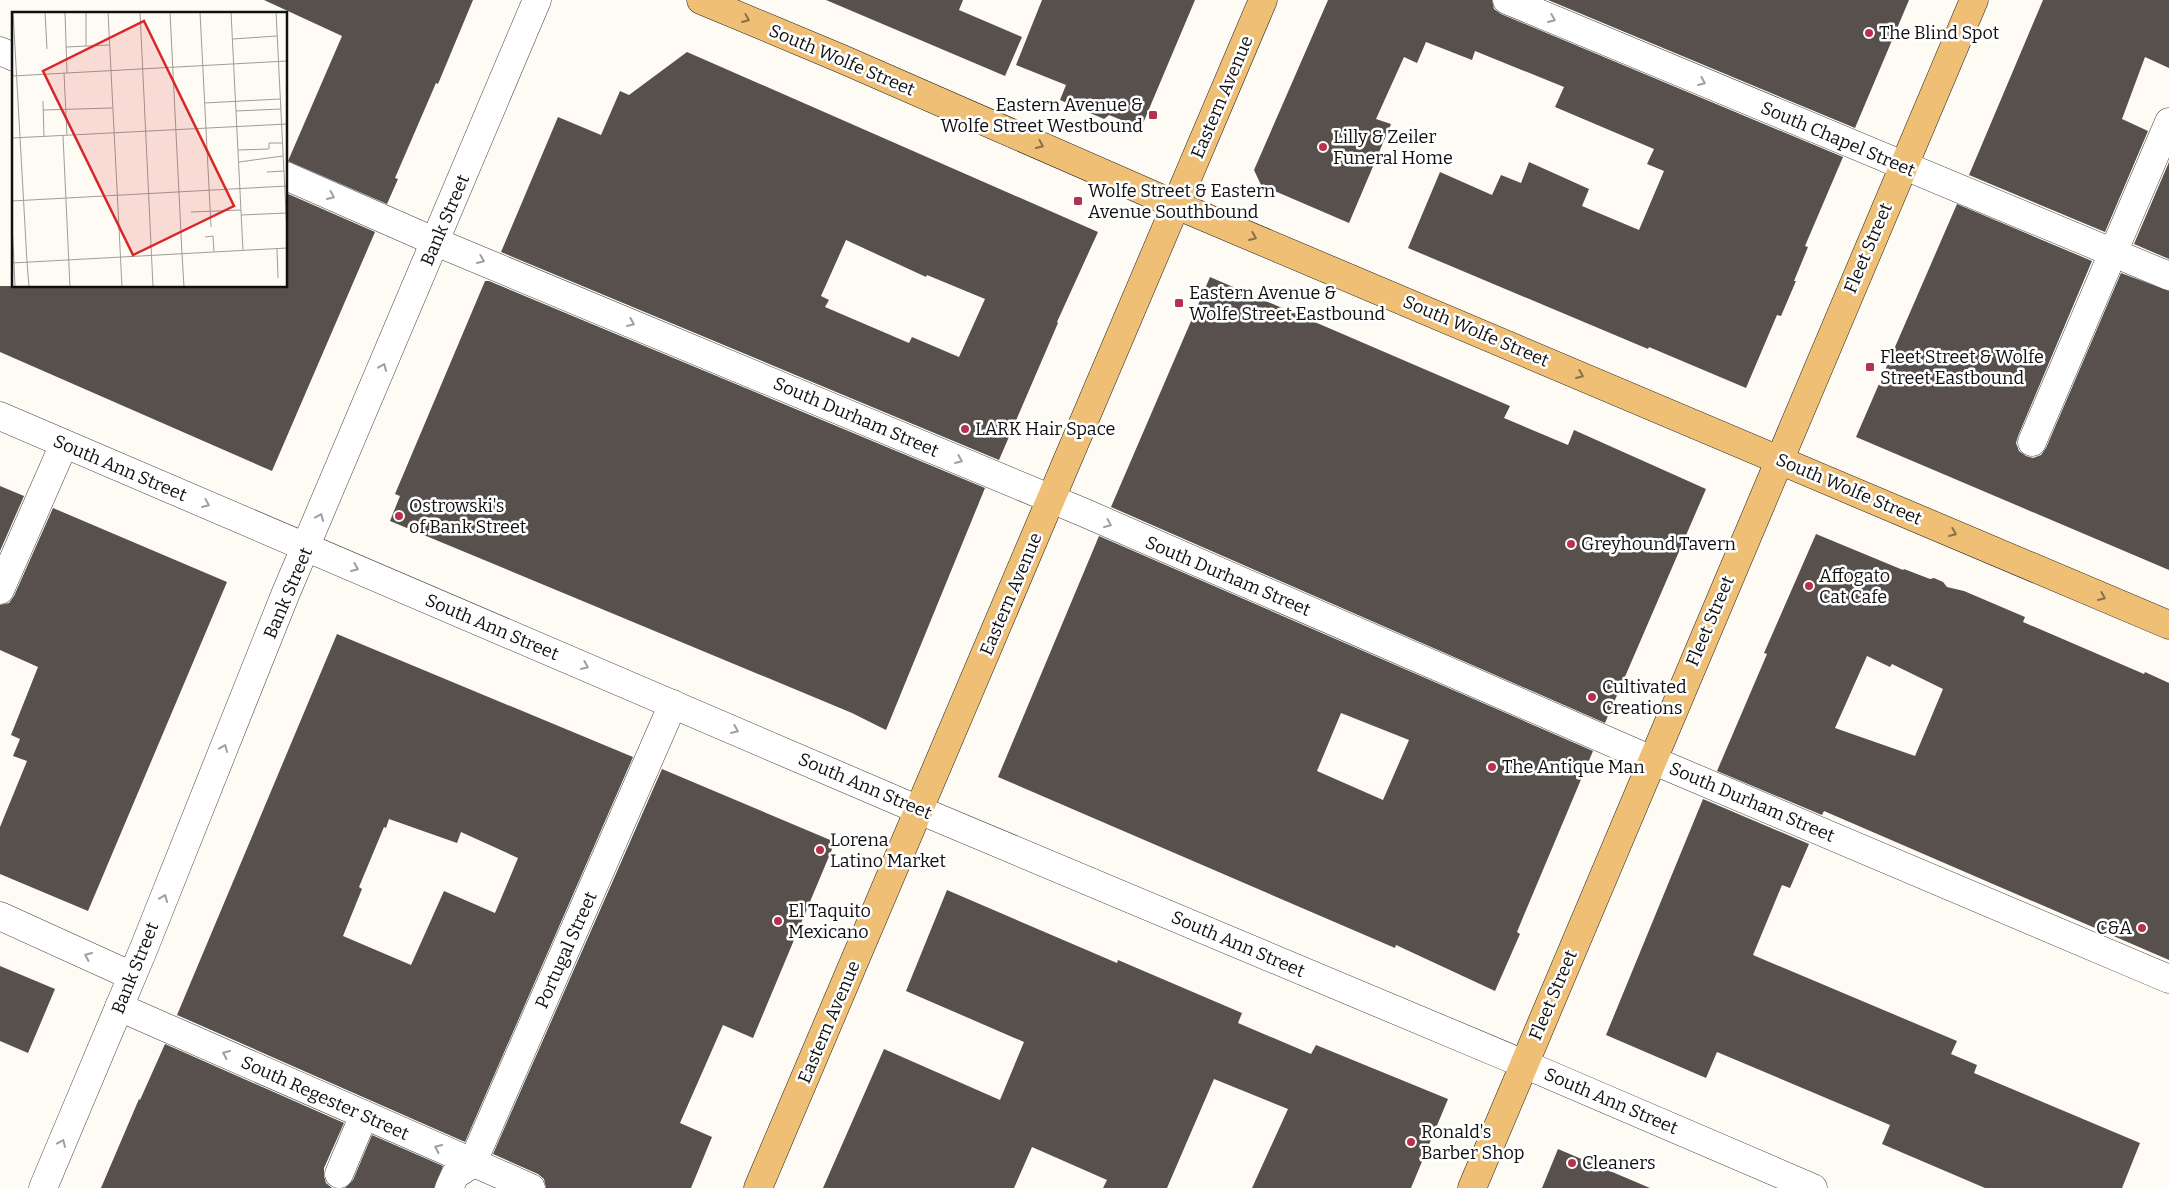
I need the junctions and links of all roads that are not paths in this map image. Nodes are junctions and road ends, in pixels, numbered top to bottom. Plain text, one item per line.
1 (537, 0) edge
2 (701, 0) edge
3 (1263, 0) edge
4 (1507, 0) edge
5 (1974, 0) edge
6 (0, 51) edge
7 (12, 56) edge
8 (2169, 122) edge
9 (1903, 166) junction
10 (288, 177) edge
11 (1176, 205) junction
12 (436, 242) junction
13 (2112, 253) junction
14 (2169, 276) edge
15 (0, 416) edge
16 (2032, 442) dead end
17 (64, 444) junction
18 (1779, 459) junction
19 (1051, 499) junction
20 (307, 548) junction
21 (0, 590) edge
22 (2169, 625) edge
23 (673, 704) junction
24 (1652, 760) junction
25 (919, 810) junction
26 (0, 916) edge
27 (132, 976) junction
28 (2169, 979) edge
29 (119, 1007) junction
30 (1524, 1064) junction
31 (364, 1115) junction
32 (472, 1164) junction
33 (339, 1174) dead end
34 (43, 1188) edge
35 (449, 1188) edge
36 (531, 1188) edge
37 (758, 1188) edge
38 (1472, 1188) edge
39 (1813, 1188) edge

1 - 12 street, Bank Street
2 -> 11 main road, South Wolfe Street
3 - 11 main road, Eastern Avenue
4 -> 9 street, South Chapel Street
5 - 9 main road, Fleet Street
6 - 7 street
8 - 13 street
9 - 13 street, South Chapel Street
9 - 18 main road, Fleet Street
10 -> 12 street, South Durham Street
11 -> 18 main road, South Wolfe Street
11 - 19 main road, Eastern Avenue
12 -> 19 street, South Durham Street
20 -> 12 street, Bank Street
13 - 14 street, South Chapel Street
13 - 16 street
15 - 17 street, South Ann Street
17 -> 20 street, South Ann Street
17 - 21 street
18 -> 22 main road, South Wolfe Street
18 - 24 main road, Fleet Street
19 -> 24 street, South Durham Street
19 - 25 main road, Eastern Avenue
20 -> 23 street, South Ann Street
27 -> 20 street, Bank Street
23 -> 25 street, South Ann Street
23 - 32 street, Portugal Street
24 - 28 street, South Durham Street
24 - 30 main road, Fleet Street
25 - 30 street, South Ann Street
25 - 37 main road, Eastern Avenue
27 -> 26 street
27 - 29 street, Bank Street
31 -> 29 street, South Regester Street
34 -> 29 street, Bank Street
30 - 38 main road, Fleet Street
30 - 39 street, South Ann Street
32 -> 31 street, South Regester Street
31 - 33 street
32 - 35 street
32 - 36 street, South Regester Street

